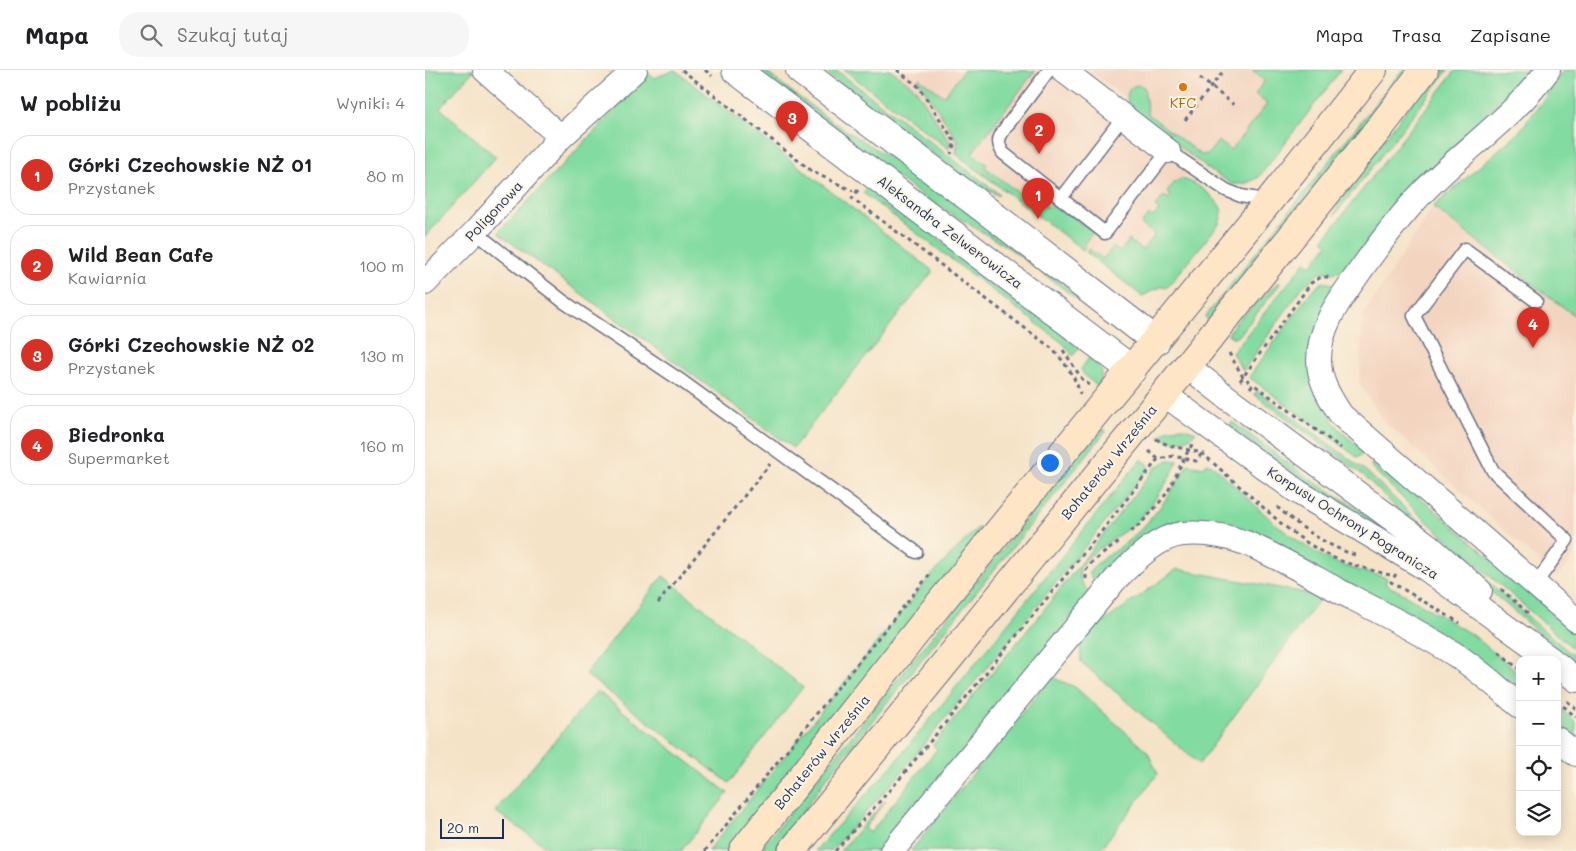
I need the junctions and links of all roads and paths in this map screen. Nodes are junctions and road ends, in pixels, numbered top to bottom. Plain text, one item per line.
1 (485, 70) edge
2 (609, 70) edge
3 (635, 70) edge
4 (682, 70) edge
5 (705, 70) edge
6 (800, 70) edge
7 (897, 70) edge
8 (1049, 70) edge
9 (1063, 70) edge
10 (1223, 70) edge
11 (1373, 70) edge
12 (1424, 70) edge
13 (1548, 70) edge
14 (724, 73) edge
15 (1200, 78) dead end
16 (1211, 87) junction
17 (1234, 105) dead end
18 (1123, 117) junction
19 (1185, 120) dead end
20 (561, 137) junction
21 (1169, 152) junction
22 (951, 154) dead end
23 (861, 186) dead end
24 (856, 192) junction
25 (863, 198) dead end
26 (1061, 198) junction
27 (1269, 201) junction
28 (475, 232) junction
29 (425, 283) edge
30 (1349, 287) junction
31 (1535, 301) dead end
32 (1156, 341) junction
33 (1058, 345) dead end
34 (1233, 346) dead end
35 (1187, 366) junction
36 (1132, 370) junction
37 (1243, 377) junction
38 (1239, 382) dead end
39 (1253, 384) dead end
40 (1091, 387) dead end
41 (1164, 394) junction
42 (1081, 397) dead end
43 (1199, 436) dead end
44 (1157, 439) dead end
45 (1189, 449) junction
46 (1149, 451) dead end
47 (779, 452) junction
48 (1202, 453) junction
49 (1184, 458) junction
50 (1158, 459) junction
51 (1272, 502) dead end
52 (1128, 534) dead end
53 (1123, 539) dead end
54 (916, 552) dead end
55 (1363, 558) dead end
56 (1398, 571) dead end
57 (1395, 576) junction
58 (1532, 583) junction
59 (1103, 594) junction
60 (658, 603) dead end
61 (1576, 620) edge
62 (1462, 624) dead end
63 (1495, 648) dead end
64 (1548, 656) edge
65 (1549, 656) edge
66 (1516, 666) edge
67 (1561, 667) edge
68 (1576, 680) edge
69 (1516, 703) edge
70 (1561, 704) edge
71 (1576, 717) edge
72 (1561, 741) edge
73 (1576, 754) edge
74 (743, 851) edge
75 (792, 851) edge
76 (835, 851) edge
77 (892, 851) edge

1 - 20 street
2 - 20 street, Poligonowa
3 - 20 street, Poligonowa
4 - 24 path
5 - 14 path
6 - 32 street
7 - 22 path
8 - 26 lane
9 - 18 street
10 - 16 path
11 - 27 main road, Bohaterów Września
12 - 35 main road, Bohaterów Września
13 - 30 street
14 - 36 street, Aleksandra Zelwerowicza
15 - 16 path
16 - 17 path
16 - 19 path
18 - 21 street
18 - 26 lane
20 - 28 street, Poligonowa
21 - 26 lane
21 - 27 lane
23 - 24 path
24 - 25 path
24 - 42 path
27 - 32 main road, Bohaterów Września
28 - 29 street, Poligonowa
28 - 47 lane
30 - 37 path
30 - 58 street
31 - 58 lane
32 - 35 main road
32 - 36 main road, Bohaterów Września
33 - 40 path
34 - 37 path
35 - 41 main road, Bohaterów Września
35 - 65 street, Korpusu Ochrony Pogranicza
36 - 41 main road, Aleksandra Zelwerowicza
36 - 74 main road, Bohaterów Września
37 - 38 path
37 - 39 path
41 - 64 street, Korpusu Ochrony Pogranicza
41 - 75 main road, Bohaterów Września
43 - 45 path
44 - 45 path
45 - 48 path
45 - 49 path
46 - 50 path
47 - 54 lane
47 - 60 path
48 - 49 path
48 - 57 path
49 - 50 path
49 - 52 path
50 - 76 path
51 - 55 path
53 - 59 path
56 - 57 path
57 - 62 path
58 - 61 street
59 - 69 street
59 - 77 street
63 - 66 path
67 - 68 street, Korpusu Ochrony Pogranicza
70 - 71 path
72 - 73 street

